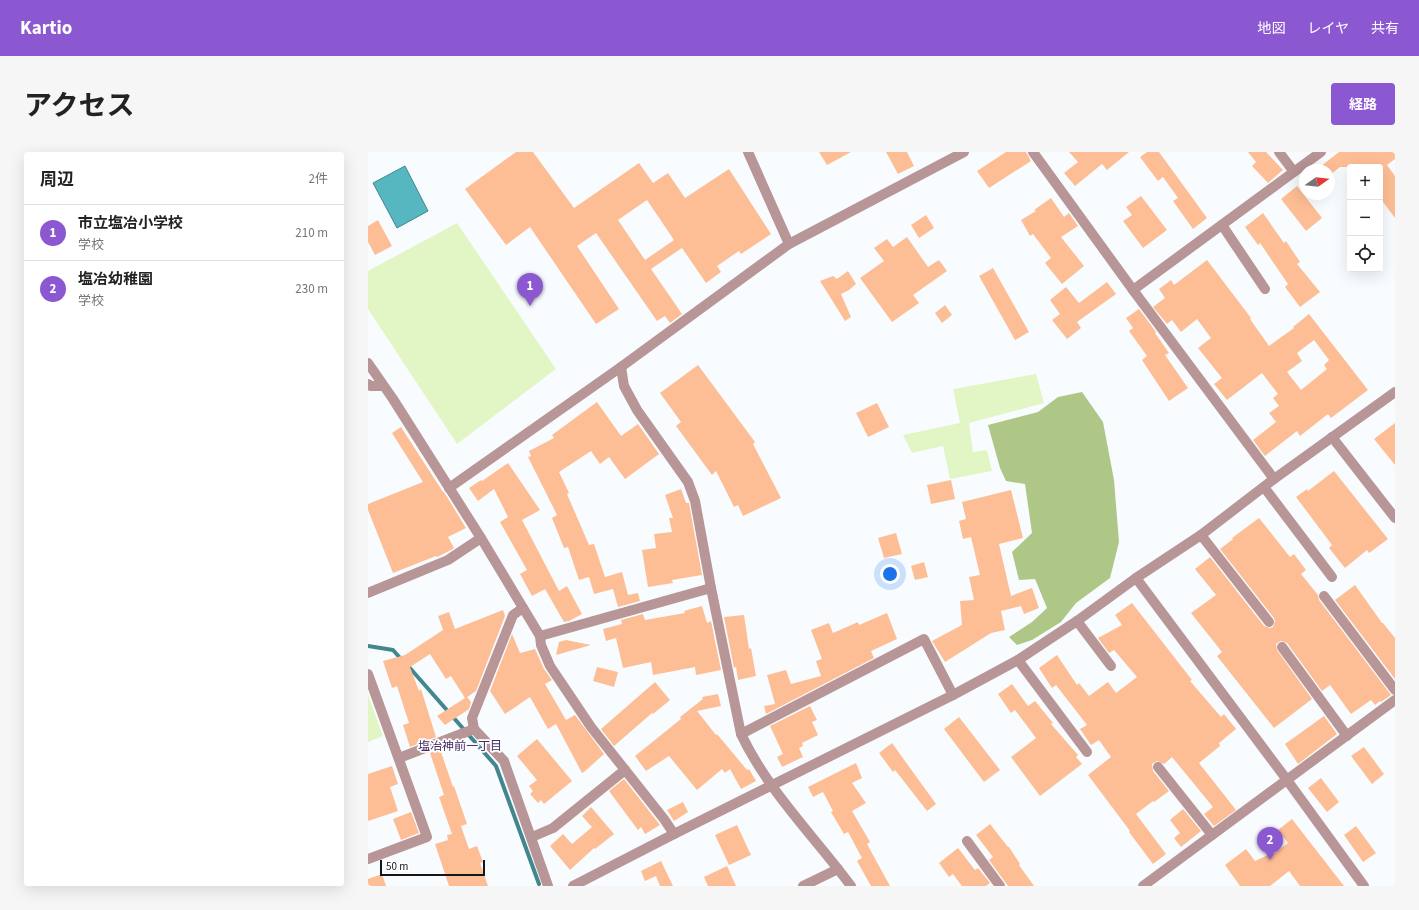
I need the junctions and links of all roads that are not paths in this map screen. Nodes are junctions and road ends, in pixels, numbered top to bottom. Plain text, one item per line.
1 (748, 152) edge
2 (964, 152) edge
3 (1033, 152) edge
4 (1279, 152) edge
5 (1321, 152) edge
6 (1294, 172) junction
7 (1222, 225) junction
8 (789, 244) junction
9 (1265, 289) dead end
10 (1133, 290) junction
11 (368, 363) edge
12 (621, 367) junction
13 (368, 384) edge
14 (383, 386) junction
15 (1394, 393) edge
16 (1332, 437) junction
17 (1274, 479) junction
18 (1264, 487) junction
19 (449, 488) junction
20 (1395, 518) edge
21 (1201, 535) junction
22 (481, 538) junction
23 (1136, 578) junction
24 (1332, 578) dead end
25 (710, 588) junction
26 (368, 593) edge
27 (1324, 596) dead end
28 (522, 608) junction
29 (1077, 621) junction
30 (1269, 622) dead end
31 (540, 636) junction
32 (1282, 647) dead end
33 (1018, 660) junction
34 (1111, 666) dead end
35 (368, 674) edge
36 (1395, 690) edge
37 (953, 695) junction
38 (1395, 700) edge
39 (474, 729) junction
40 (741, 734) junction
41 (1347, 736) junction
42 (1087, 752) dead end
43 (399, 758) junction
44 (1158, 768) dead end
45 (625, 770) junction
46 (1287, 780) junction
47 (771, 785) junction
48 (674, 834) junction
49 (1212, 835) junction
50 (532, 837) junction
51 (967, 841) dead end
52 (368, 859) edge
53 (838, 869) junction
54 (548, 886) edge
55 (573, 886) edge
56 (803, 886) edge
57 (851, 886) edge
58 (1000, 886) edge
59 (1143, 886) edge
60 (1364, 886) edge

1 - 8 street
2 - 8 street
3 - 10 street
4 - 6 street
5 - 6 street
6 - 7 street
7 - 9 street
7 - 10 street
8 - 12 street
10 - 17 street
11 - 14 street
12 - 19 street
12 - 25 street
13 - 14 street
14 - 19 street
15 - 16 street
16 - 17 street
16 - 20 street
17 - 18 street
18 - 21 street
18 - 24 street
19 - 22 street
21 - 23 street
21 - 30 street
22 - 26 street
22 - 28 street
23 - 29 street
23 - 46 street
25 - 31 street
25 - 40 street
27 - 36 street
28 - 31 street
28 - 39 street
29 - 33 street
29 - 34 street
31 - 45 street
32 - 41 street
33 - 37 street
33 - 42 street
35 - 43 street
37 - 40 street
37 - 47 street
38 - 41 street
39 - 43 street
39 - 50 street
40 - 47 street
41 - 46 street
43 - 52 street
44 - 49 street
45 - 48 street
45 - 50 street
46 - 49 street
46 - 60 street
47 - 48 street
47 - 53 street
48 - 55 street
49 - 59 street
50 - 54 street
51 - 58 street
53 - 56 street
53 - 57 street

